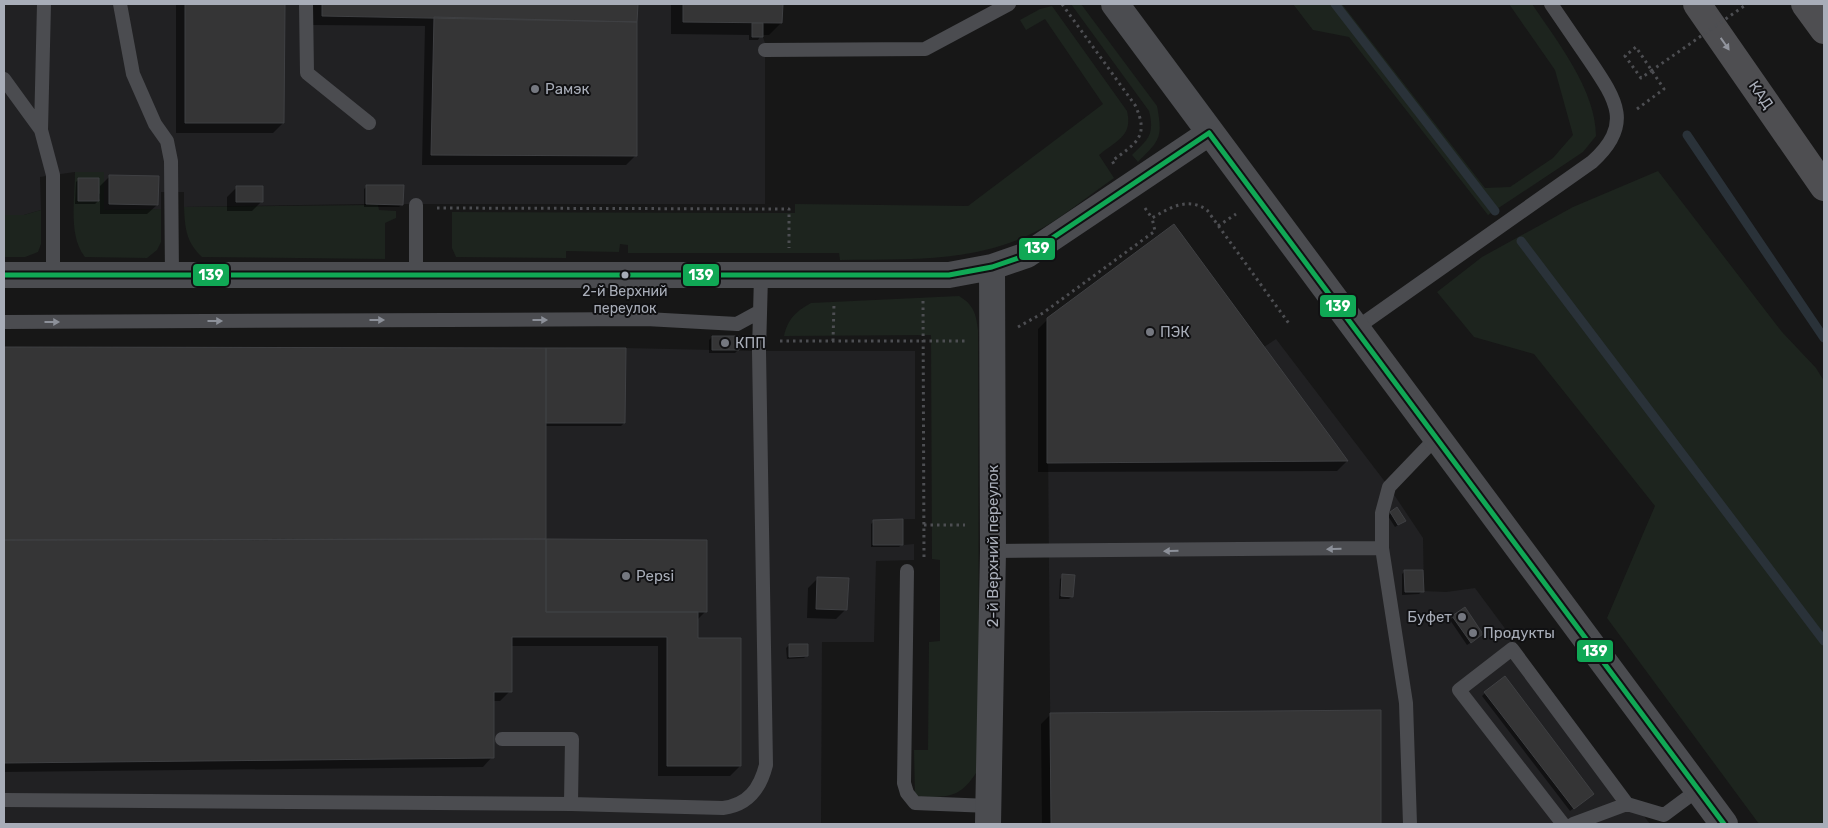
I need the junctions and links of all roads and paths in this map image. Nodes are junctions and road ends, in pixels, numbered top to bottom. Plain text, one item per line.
1 (44, 4) edge
2 (120, 4) edge
3 (306, 4) edge
4 (1009, 4) edge
5 (1114, 4) edge
6 (1551, 4) edge
7 (1697, 4) edge
8 (1747, 4) edge
9 (1806, 4) edge
10 (1824, 30) edge
11 (765, 50) dead end
12 (4, 79) edge
13 (1643, 104) dead end
14 (369, 122) dead end
15 (41, 130) junction
16 (1209, 133) junction
17 (1824, 187) edge
18 (416, 207) joint
19 (1236, 214) dead end
20 (1152, 218) dead end
21 (1218, 226) dead end
22 (789, 255) dead end
23 (992, 267) junction
24 (4, 275) edge
25 (53, 275) junction
26 (172, 276) junction
27 (416, 276) junction
28 (761, 276) junction
29 (924, 276) junction
30 (834, 304) dead end
31 (759, 312) junction
32 (4, 322) edge
33 (1355, 329) junction
34 (759, 340) junction
35 (833, 341) junction
36 (922, 341) junction
37 (993, 342) junction
38 (1436, 438) junction
39 (924, 525) junction
40 (994, 525) junction
41 (1382, 548) junction
42 (993, 551) junction
43 (907, 571) joint
44 (502, 739) dead end
45 (1699, 789) junction
46 (4, 800) edge
47 (571, 804) junction
48 (1627, 804) junction
49 (989, 815) edge
50 (1410, 824) edge
51 (1563, 824) edge
52 (1573, 824) edge
53 (1724, 824) edge

1 - 15 lane
2 - 26 lane
3 - 14 lane
4 - 11 lane
5 - 16 street
6 - 33 lane
7 -> 17 highway, КАД
8 - 13 path, bridge
9 - 10 highway
12 - 15 lane
15 - 25 lane
16 - 23 street
16 - 33 street
18 - 22 path
18 - 27 lane
19 - 21 path
20 - 37 path
23 - 29 street
23 - 37 street, 2-й Верхний переулок
24 - 25 street
25 - 26 street
26 - 27 street
27 - 28 street
28 - 29 street
28 - 31 lane
29 - 36 path
30 - 35 path
32 -> 31 lane
31 - 34 lane
33 - 38 street
34 - 35 path
34 - 47 lane
35 - 36 path
36 - 37 path
36 - 39 path
37 - 40 street, 2-й Верхний переулок
38 - 41 lane
38 - 45 street
39 - 40 path
39 - 43 path
40 - 42 street, 2-й Верхний переулок
41 -> 42 lane
41 - 50 lane
42 - 49 street, 2-й Верхний переулок
43 - 49 lane
44 - 47 lane
45 - 48 lane
45 - 53 street
46 - 47 lane
48 - 51 lane
48 - 52 lane

